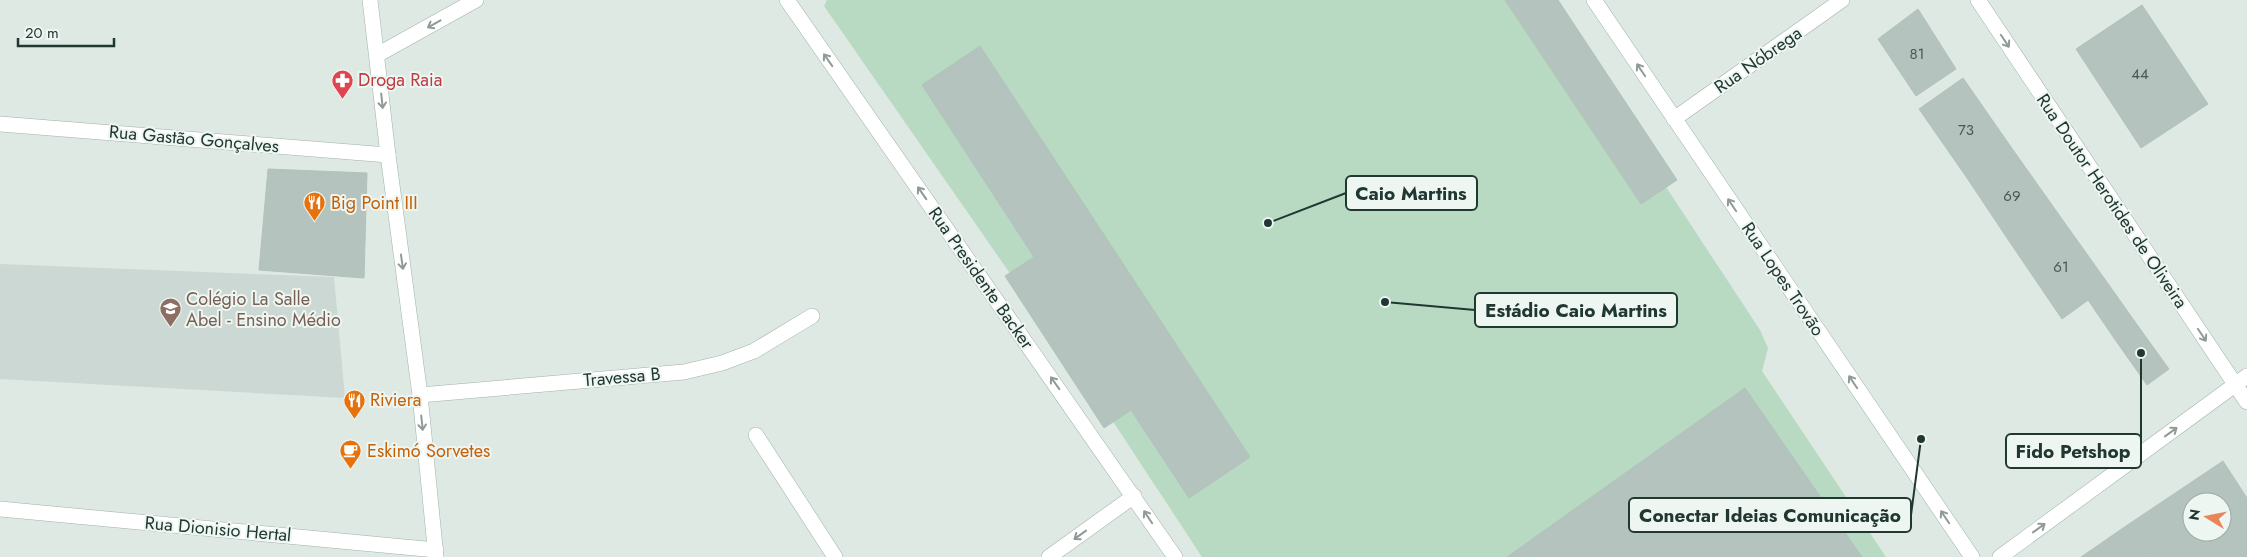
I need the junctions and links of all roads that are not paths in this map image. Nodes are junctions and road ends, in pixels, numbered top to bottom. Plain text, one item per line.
1 (370, 0) edge
2 (476, 0) edge
3 (787, 0) edge
4 (1594, 0) edge
5 (1842, 0) edge
6 (1978, 0) edge
7 (377, 55) junction
8 (1674, 119) junction
9 (0, 124) edge
10 (388, 155) junction
11 (812, 316) dead end
12 (2241, 380) edge
13 (420, 395) junction
14 (2247, 402) edge
15 (756, 435) dead end
16 (1134, 496) junction
17 (0, 509) edge
18 (436, 553) edge
19 (835, 557) edge
20 (1049, 557) edge
21 (1175, 557) edge
22 (1972, 557) edge
23 (2000, 557) edge

1 - 7 street
2 -> 7 street
16 -> 3 street, Rua Presidente Backer
8 -> 4 street, Rua Lopes Trovão
5 - 8 street, Rua Nóbrega
6 -> 12 street, Rua Doutor Herotides de Oliveira
7 -> 10 street
22 -> 8 street, Rua Lopes Trovão
9 - 10 street, Rua Gastão Gonçalves
10 -> 13 street
11 - 13 street, Travessa B
12 - 14 street, Rua Doutor Herotides de Oliveira
23 -> 12 street
13 -> 18 street
15 - 19 street
16 -> 20 street
21 -> 16 street, Rua Presidente Backer
17 - 18 street, Rua Dionisio Hertal

